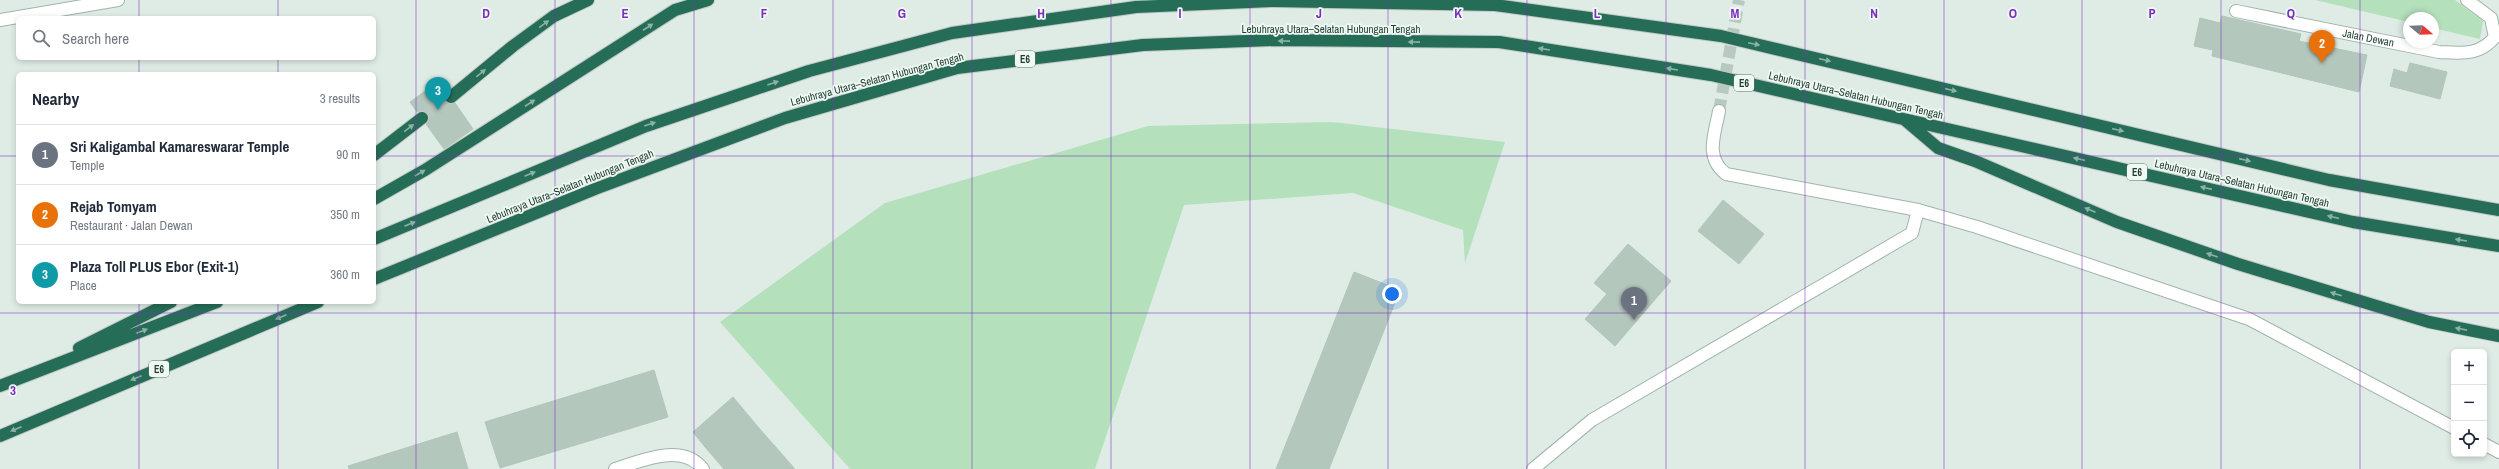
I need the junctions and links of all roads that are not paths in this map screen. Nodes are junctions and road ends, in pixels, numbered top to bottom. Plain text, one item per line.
1 (118, 0) edge
2 (588, 0) edge
3 (708, 0) edge
4 (2467, 0) edge
5 (2236, 11) dead end
6 (24, 16) edge
7 (16, 17) edge
8 (0, 20) edge
9 (451, 97) tunnel mouth
10 (1720, 111) tunnel mouth
11 (422, 118) tunnel mouth
12 (1903, 118) junction
13 (376, 153) edge
14 (376, 198) edge
15 (1918, 210) junction
16 (2499, 210) edge
17 (376, 238) edge
18 (2499, 246) edge
19 (376, 278) edge
20 (167, 304) edge
21 (212, 304) edge
22 (313, 304) edge
23 (2499, 336) edge
24 (14, 380) junction
25 (0, 386) edge
26 (2451, 426) edge
27 (0, 436) edge
28 (2487, 446) edge
29 (2499, 452) edge
30 (614, 469) edge
31 (703, 469) edge
32 (1533, 469) edge

1 - 6 street
9 -> 2 highway
14 -> 3 highway
4 - 5 street, Jalan Dewan
7 - 8 street
10 - 15 street
13 -> 11 highway
18 -> 12 highway, Lebuhraya Utara–Selatan Hubungan Tengah / E6
12 -> 19 highway, Lebuhraya Utara–Selatan Hubungan Tengah / E6
23 -> 12 highway
15 - 26 street
15 - 32 street
17 -> 16 highway, Lebuhraya Utara–Selatan Hubungan Tengah
20 - 24 highway
24 -> 21 highway
22 -> 27 highway, E6
24 - 25 highway
28 - 29 street
30 - 31 street

